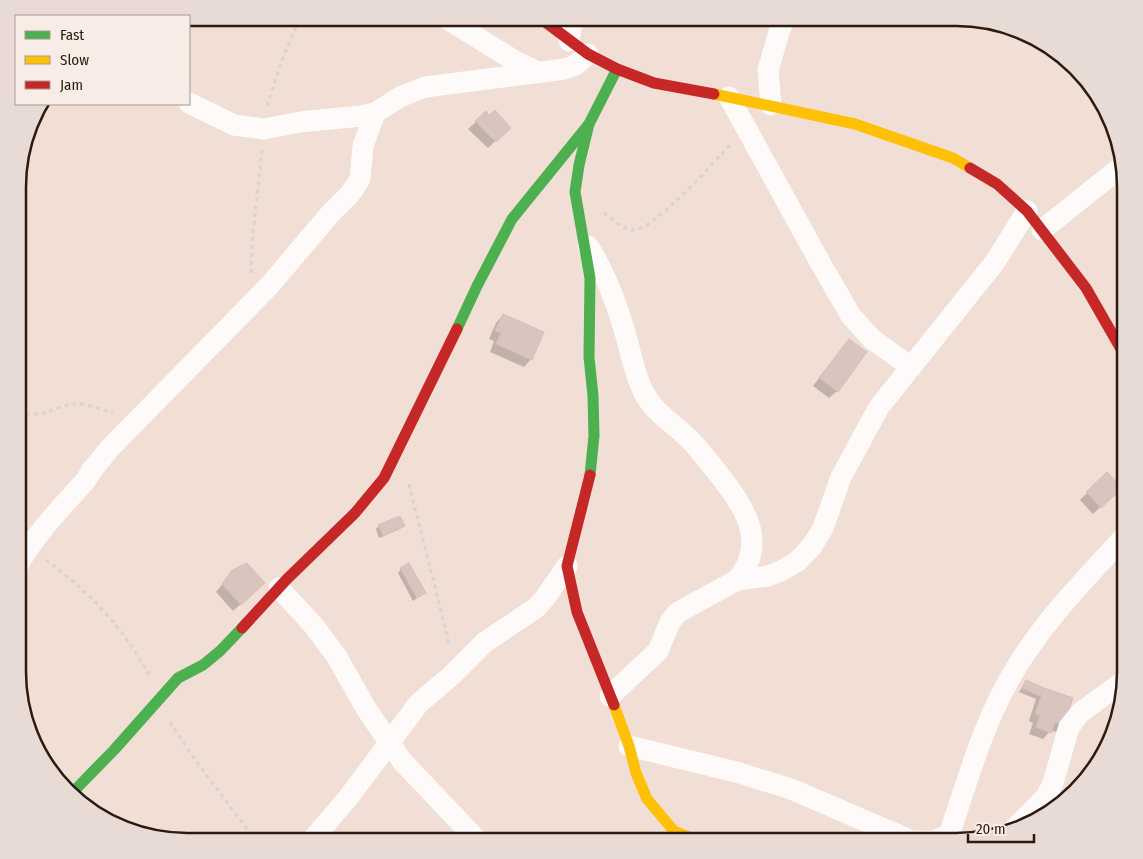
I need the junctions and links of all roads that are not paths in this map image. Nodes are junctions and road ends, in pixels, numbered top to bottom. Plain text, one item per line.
1 (460, 27) edge
2 (551, 27) edge
3 (571, 27) edge
4 (781, 27) edge
5 (569, 41) junction
6 (588, 54) junction
7 (617, 69) junction
8 (538, 72) junction
9 (730, 97) junction
10 (190, 103) edge
11 (771, 106) junction
12 (375, 112) junction
13 (589, 124) junction
14 (1115, 171) edge
15 (1027, 211) junction
16 (1042, 230) junction
17 (584, 240) junction
18 (1117, 342) edge
19 (911, 367) junction
20 (1116, 546) edge
21 (27, 551) edge
22 (567, 566) junction
23 (737, 580) junction
24 (279, 588) junction
25 (1116, 687) edge
26 (610, 696) junction
27 (389, 742) junction
28 (629, 746) junction
29 (76, 789) edge
30 (1028, 815) edge
31 (319, 832) edge
32 (470, 832) edge
33 (677, 833) edge
34 (894, 833) edge
35 (950, 833) edge

1 - 8 street
2 - 5 street
3 - 5 street
4 - 11 street
5 - 6 street
6 - 7 street
6 - 8 street
7 - 9 street
7 - 13 street
8 - 12 street
9 - 11 street
9 - 19 street
10 - 12 street
11 - 15 street
12 - 21 street
13 - 17 street
13 - 24 street
14 - 16 street
15 - 16 street
15 - 19 street
16 - 18 street
17 - 22 street
17 - 23 street
19 - 23 street
20 - 35 street
22 - 26 street
22 - 27 street
23 - 26 street
24 - 27 street
24 - 29 street
25 - 30 street
26 - 28 street
27 - 31 street
27 - 32 street
28 - 33 street
28 - 34 street

